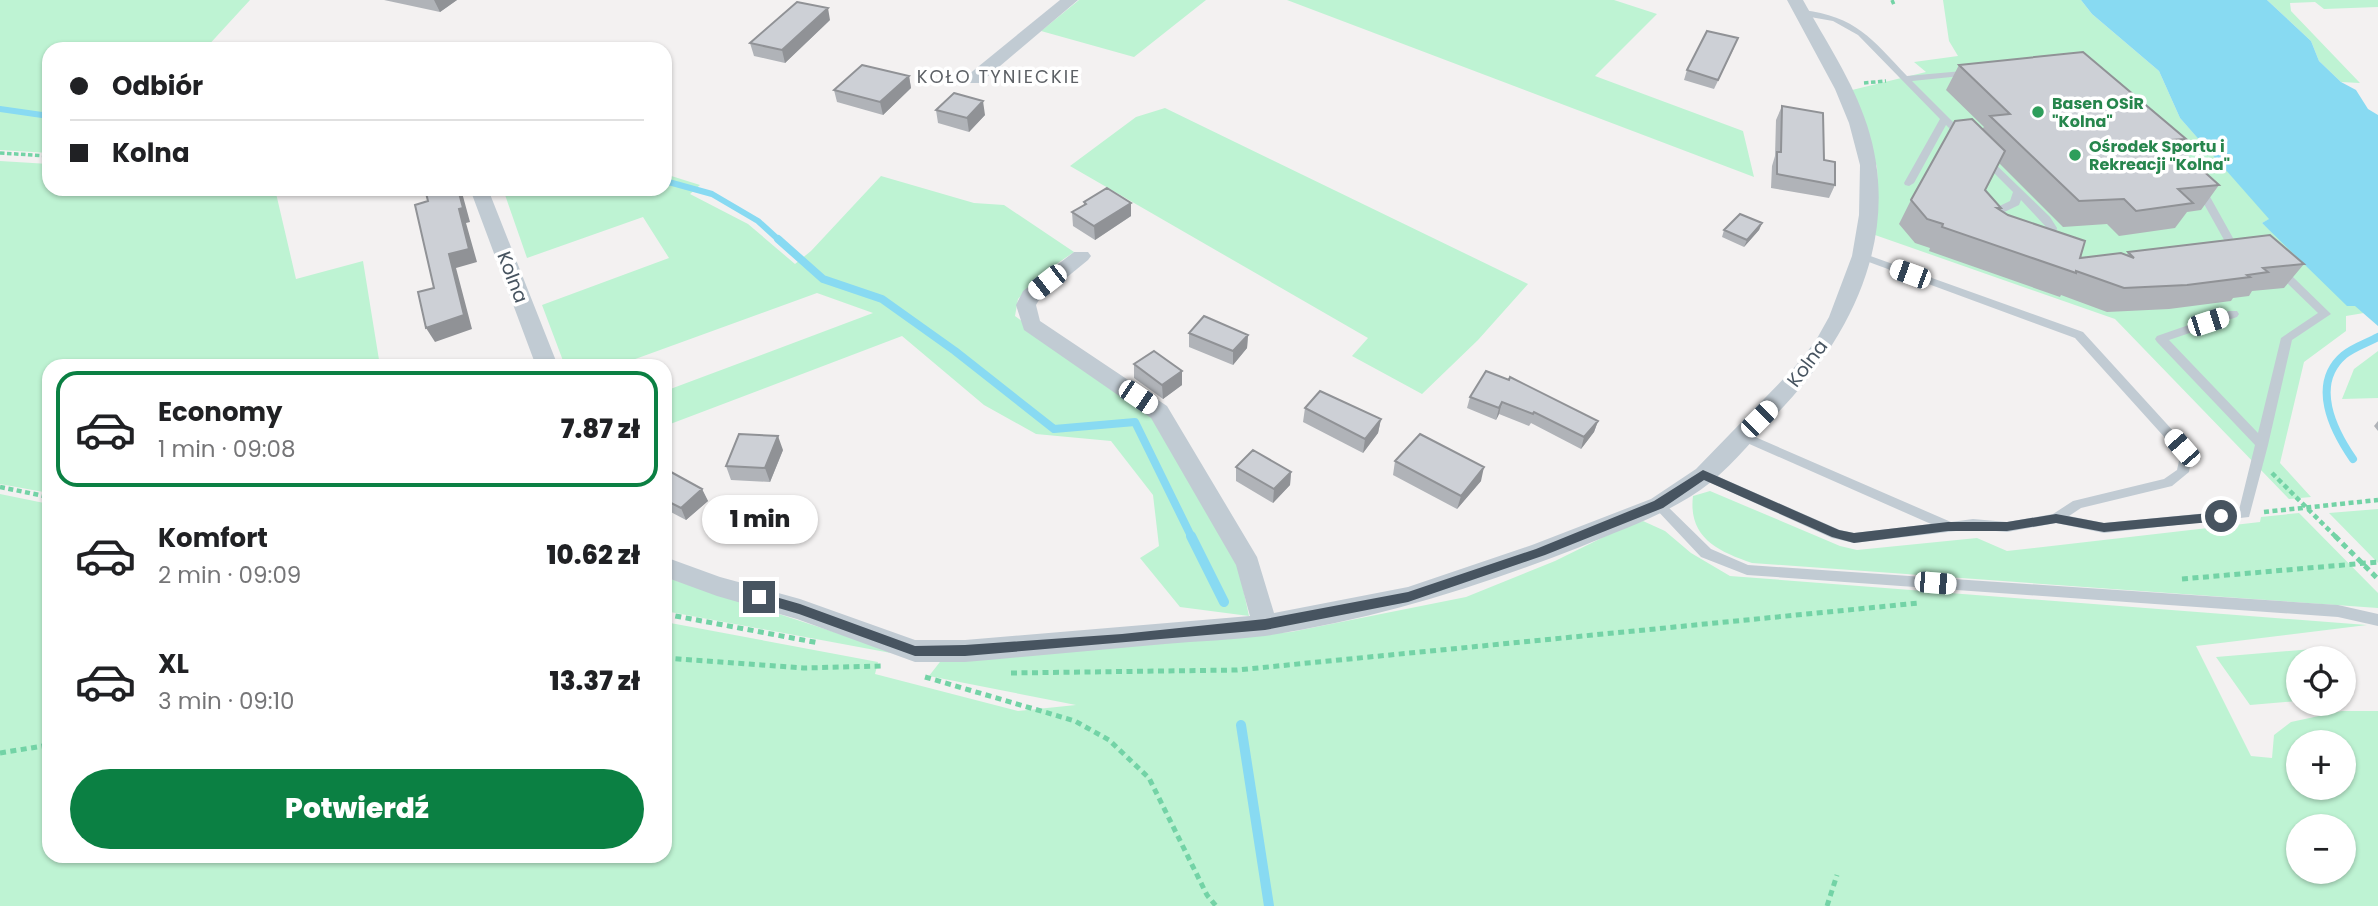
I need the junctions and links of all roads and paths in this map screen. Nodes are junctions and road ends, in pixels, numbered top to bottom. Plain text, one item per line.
1 (1070, 0) edge
2 (1892, 0) edge
3 (1894, 5) dead end
4 (1799, 6) edge
5 (1987, 71) edge
6 (974, 79) dead end
7 (1905, 79) junction
8 (1842, 85) junction
9 (1945, 118) junction
10 (0, 153) edge
11 (42, 156) edge
12 (2194, 180) edge
13 (1909, 183) dead end
14 (2017, 193) junction
15 (482, 196) edge
16 (1997, 227) edge
17 (2228, 238) edge
18 (2027, 240) edge
19 (1081, 256) dead end
20 (1862, 257) junction
21 (2289, 279) edge
22 (2233, 314) dead end
23 (544, 359) edge
24 (1742, 436) junction
25 (2262, 445) junction
26 (2258, 459) junction
27 (1703, 475) junction
28 (0, 487) edge
29 (42, 496) edge
30 (2378, 500) edge
31 (1659, 505) junction
32 (2306, 507) junction
33 (2244, 514) junction
34 (2056, 518) junction
35 (1948, 526) junction
36 (2378, 562) edge
37 (2362, 563) junction
38 (672, 570) edge
39 (2378, 579) edge
40 (2171, 580) dead end
41 (1924, 602) dead end
42 (672, 615) edge
43 (2378, 620) edge
44 (1265, 625) junction
45 (829, 645) dead end
46 (672, 659) edge
47 (895, 669) dead end
48 (998, 672) dead end
49 (917, 675) dead end
50 (42, 746) edge
51 (0, 752) edge
52 (1837, 875) dead end
53 (1216, 906) edge
54 (1827, 906) edge

1 - 6 street
2 - 3 path
4 - 7 lane
4 - 8 street, Kolna
5 - 7 lane
7 - 8 path
7 - 9 lane
8 - 20 street, Kolna
9 - 13 lane
9 - 14 lane
10 - 11 path
12 - 17 lane
14 - 16 lane
14 - 18 lane
15 - 23 street, Kolna
19 - 44 street
20 - 24 street, Kolna
20 - 34 lane
21 - 25 lane
22 - 25 lane
24 - 27 street, Kolna
24 - 35 lane
25 - 26 lane
26 - 32 path
26 - 33 lane
27 - 31 street, Kolna
27 - 35 lane
28 - 29 path
30 - 32 path
31 - 43 lane
31 - 44 street, Kolna
32 - 33 path
32 - 37 path
33 - 34 lane
34 - 35 lane
36 - 37 path
37 - 39 path
37 - 40 path
38 - 44 street, Kolna
41 - 48 path
42 - 45 path
46 - 47 path
49 - 53 path
50 - 51 path
52 - 54 path

